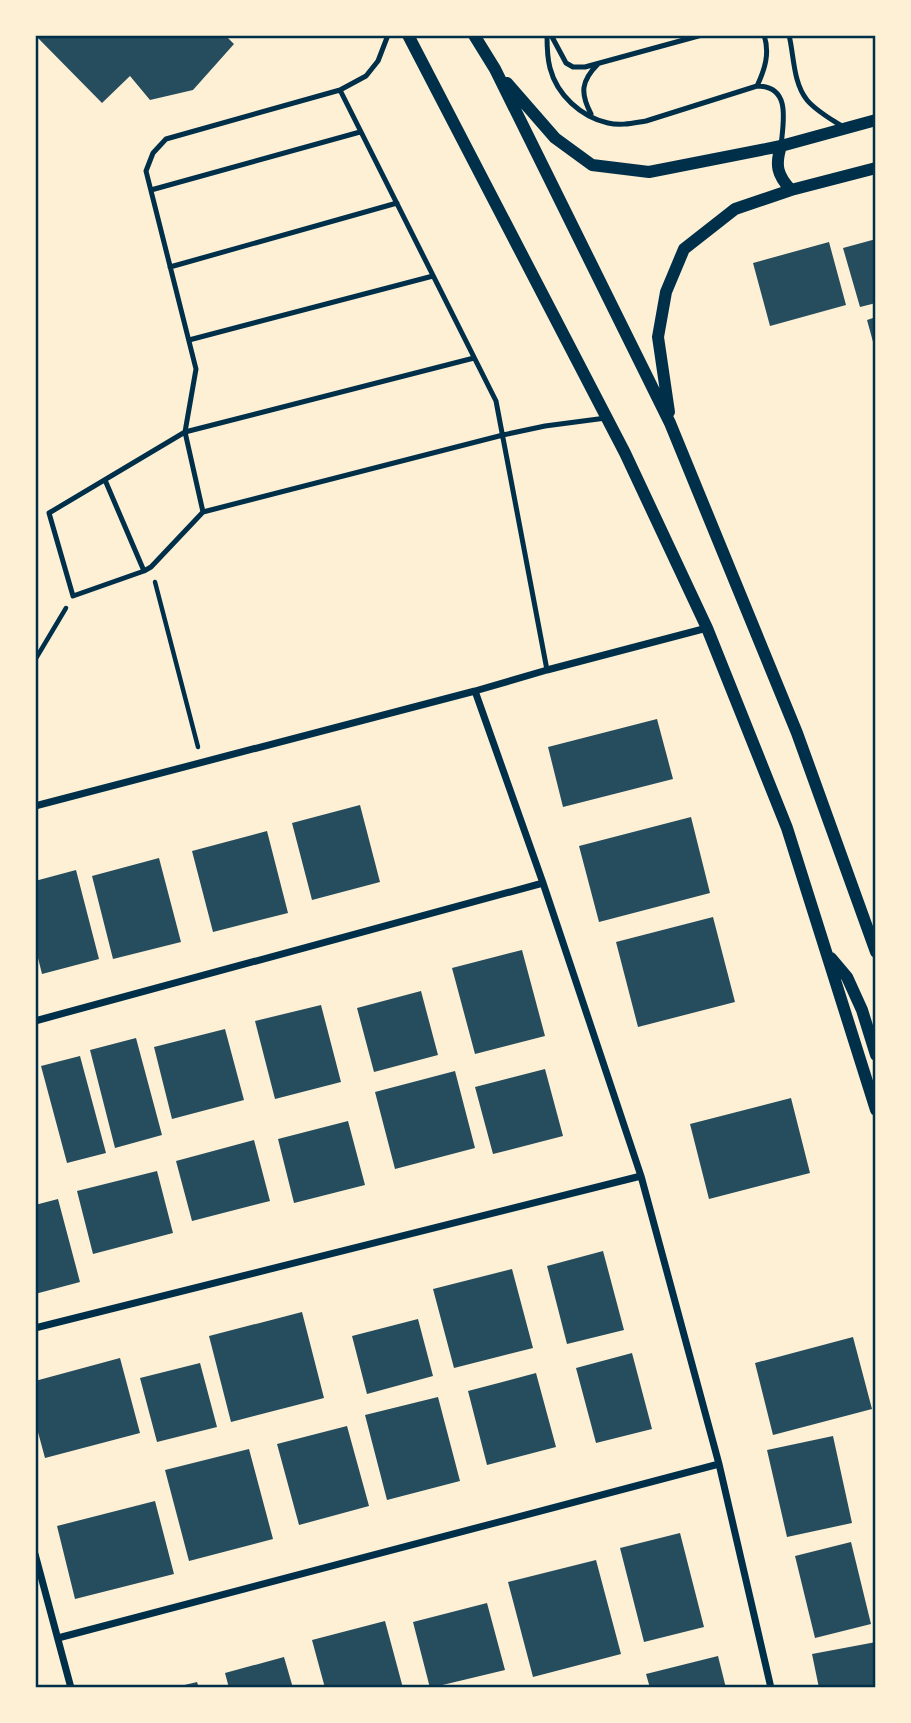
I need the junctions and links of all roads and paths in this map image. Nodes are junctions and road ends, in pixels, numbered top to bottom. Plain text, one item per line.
1 (388, 35) edge
2 (408, 35) edge
3 (474, 35) edge
4 (549, 35) edge
5 (702, 35) edge
6 (764, 35) edge
7 (789, 35) edge
8 (598, 63) junction
9 (495, 69) junction
10 (757, 86) junction
11 (340, 90) junction
12 (592, 117) junction
13 (876, 120) edge
14 (845, 128) junction
15 (360, 132) junction
16 (781, 146) junction
17 (876, 168) edge
18 (150, 190) junction
19 (791, 190) junction
20 (397, 203) junction
21 (170, 267) junction
22 (433, 276) junction
23 (189, 340) junction
24 (474, 358) junction
25 (606, 418) junction
26 (670, 423) junction
27 (185, 432) junction
28 (503, 435) junction
29 (104, 481) junction
30 (204, 512) junction
31 (151, 567) junction
32 (144, 571) junction
33 (73, 596) junction
34 (707, 628) junction
35 (35, 660) edge
36 (547, 670) junction
37 (475, 691) junction
38 (201, 761) junction
39 (35, 806) edge
40 (543, 883) junction
41 (826, 952) junction
42 (876, 952) edge
43 (35, 1021) edge
44 (876, 1055) edge
45 (876, 1110) edge
46 (641, 1177) junction
47 (35, 1328) edge
48 (719, 1464) junction
49 (35, 1554) edge
50 (58, 1638) junction
51 (71, 1688) edge
52 (771, 1688) edge

1 - 11 lane
2 - 25 street
3 - 9 street
4 - 8 lane
4 - 12 lane
5 - 8 lane
6 - 10 lane
7 - 14 lane
8 - 12 lane
9 - 16 street
9 - 26 street
10 - 12 lane
10 - 16 lane
11 - 15 lane
11 - 18 lane
13 - 14 street
14 - 16 street
15 - 18 lane
15 - 20 lane
16 - 19 street
17 - 19 street
18 - 21 lane
19 - 26 street
20 - 21 lane
20 - 22 lane
21 - 23 lane
22 - 23 lane
22 - 24 lane
23 - 27 lane
24 - 27 lane
24 - 28 lane
25 - 28 lane
25 - 34 street
26 - 42 street
27 - 29 lane
27 - 30 lane
28 - 30 lane
28 - 36 lane
29 - 32 lane
29 - 33 lane
30 - 31 lane
31 - 32 lane
31 - 38 path
32 - 33 lane
33 - 35 path
34 - 36 street
34 - 41 street
36 - 37 street
37 - 38 street
37 - 40 street
38 - 39 street
40 - 43 street
40 - 46 street
41 - 44 street
41 - 45 street
46 - 47 street
46 - 48 street
48 - 50 street
48 - 52 street
49 - 50 street
50 - 51 street

